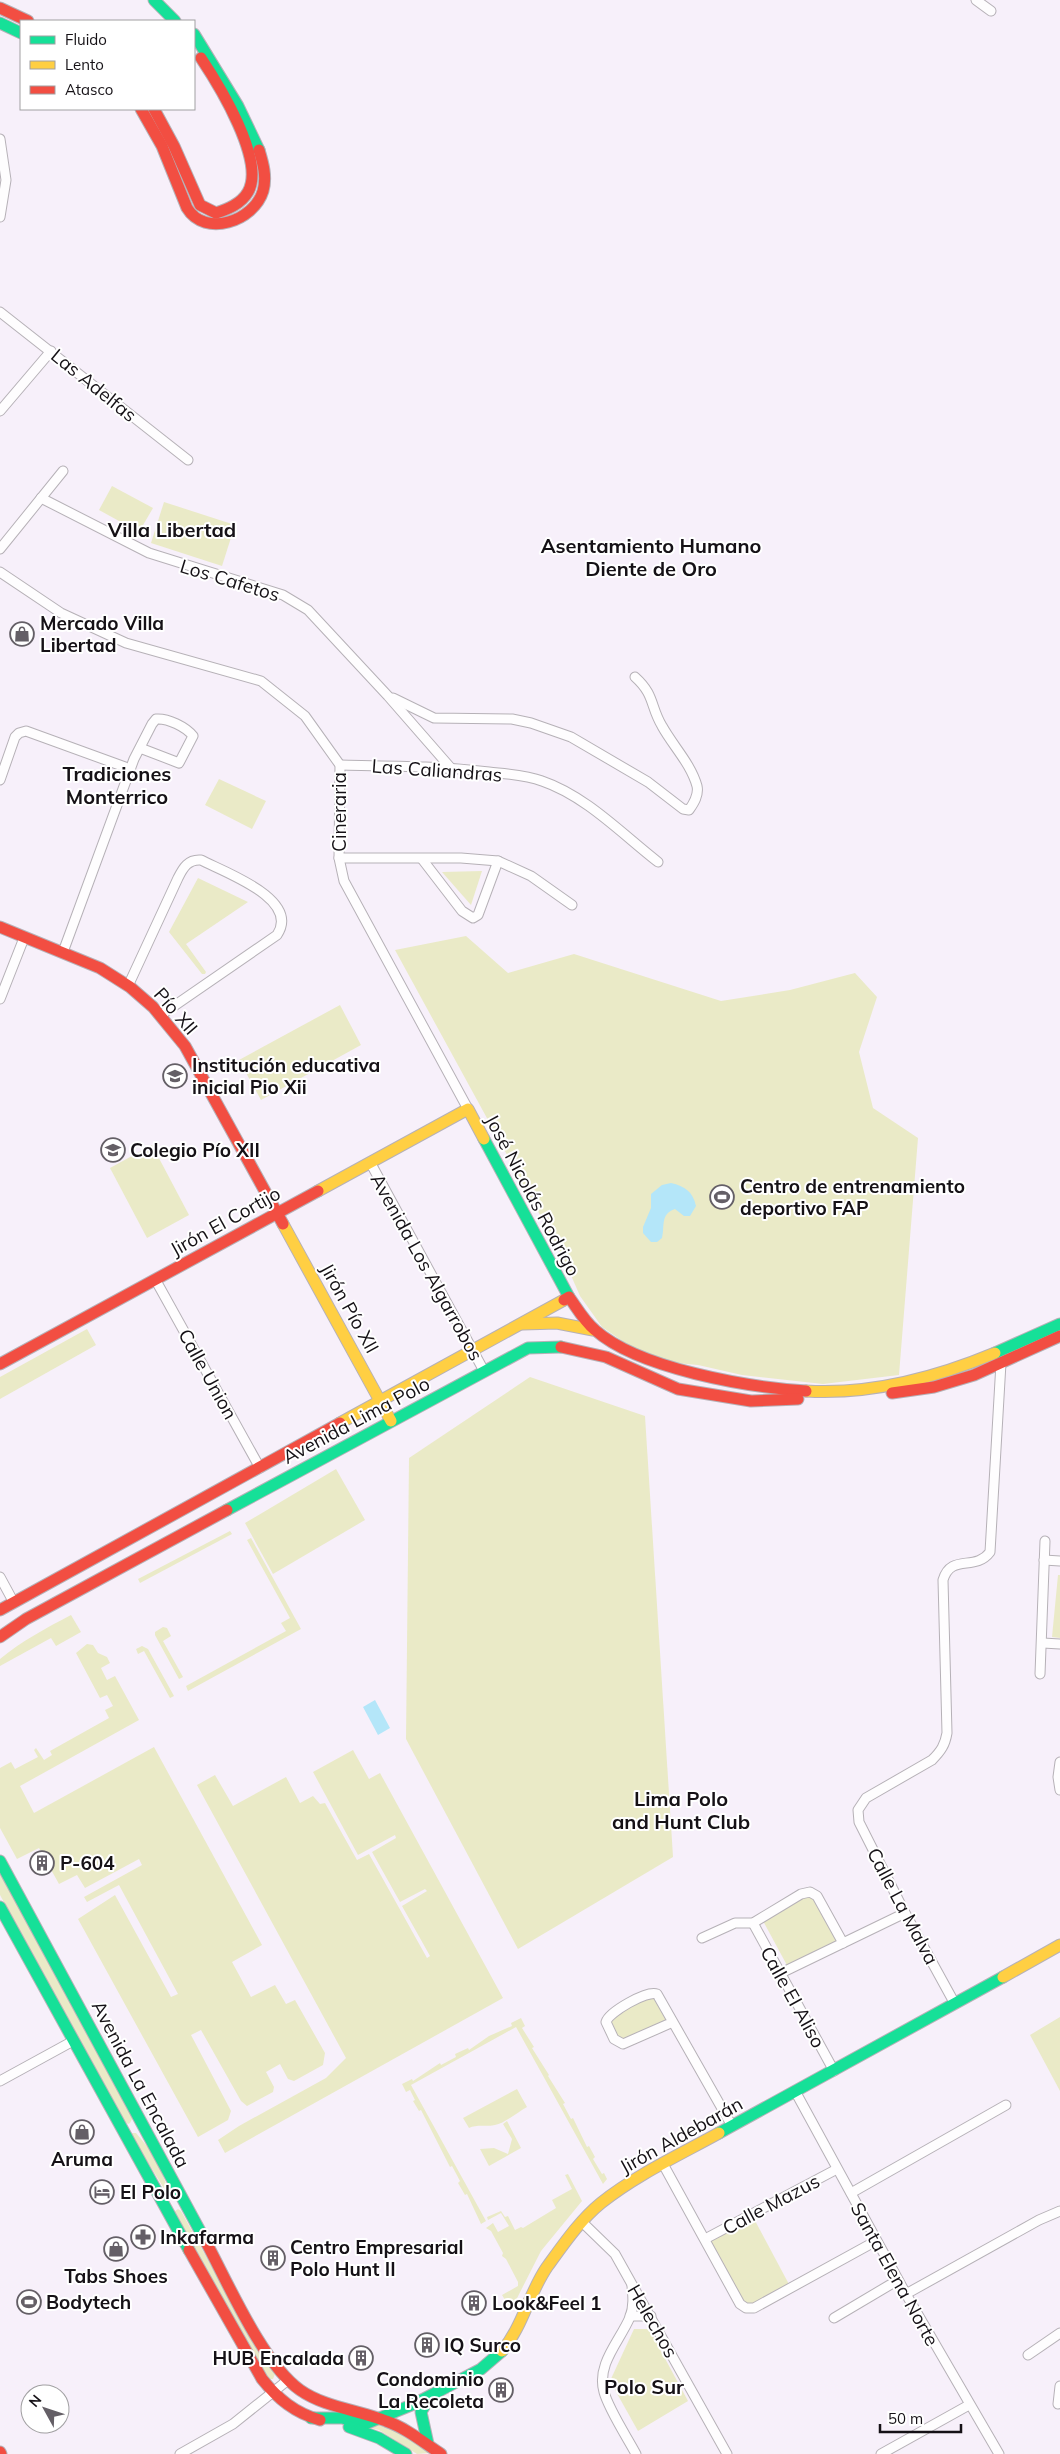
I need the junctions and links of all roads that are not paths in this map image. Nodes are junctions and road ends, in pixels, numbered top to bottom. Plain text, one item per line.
1 (154, 0) edge
2 (166, 0) edge
3 (976, 0) edge
4 (0, 8) edge
5 (991, 12) dead end
6 (26, 20) edge
7 (174, 20) edge
8 (184, 20) edge
9 (0, 23) edge
10 (20, 33) edge
11 (195, 35) edge
12 (195, 50) edge
13 (142, 110) edge
14 (155, 110) edge
15 (0, 139) edge
16 (0, 217) edge
17 (0, 312) edge
18 (51, 351) junction
19 (0, 411) edge
20 (188, 460) dead end
21 (63, 472) dead end
22 (41, 498) junction
23 (0, 549) edge
24 (0, 572) edge
25 (635, 677) dead end
26 (388, 696) junction
27 (140, 748) junction
28 (340, 764) junction
29 (450, 767) junction
30 (129, 772) junction
31 (0, 780) edge
32 (339, 858) junction
33 (422, 859) junction
34 (498, 861) junction
35 (658, 862) dead end
36 (572, 905) dead end
37 (0, 928) edge
38 (24, 938) junction
39 (63, 952) junction
40 (128, 986) junction
41 (0, 999) edge
42 (161, 1015) junction
43 (468, 1109) junction
44 (370, 1162) junction
45 (277, 1211) junction
46 (155, 1279) junction
47 (569, 1297) junction
48 (523, 1324) junction
49 (1060, 1324) edge
50 (595, 1331) junction
51 (1060, 1336) edge
52 (474, 1349) junction
53 (1001, 1363) junction
54 (0, 1364) edge
55 (484, 1371) junction
56 (381, 1401) junction
57 (391, 1421) junction
58 (260, 1468) junction
59 (203, 1498) junction
60 (214, 1518) junction
61 (1045, 1541) dead end
62 (1044, 1560) junction
63 (1060, 1561) edge
64 (0, 1577) edge
65 (13, 1602) junction
66 (0, 1610) edge
67 (0, 1637) edge
68 (1043, 1643) junction
69 (1060, 1644) edge
70 (1040, 1674) dead end
71 (1060, 1762) edge
72 (1060, 1790) edge
73 (0, 1861) edge
74 (1, 1911) edge
75 (905, 1913) junction
76 (753, 1923) junction
77 (702, 1938) dead end
78 (843, 1943) junction
79 (1060, 1945) edge
80 (780, 1974) junction
81 (955, 2004) junction
82 (673, 2022) junction
83 (73, 2041) junction
84 (834, 2071) junction
85 (0, 2081) edge
86 (796, 2091) junction
87 (1006, 2105) dead end
88 (732, 2126) junction
89 (663, 2164) junction
90 (837, 2169) junction
91 (851, 2193) junction
92 (1060, 2212) edge
93 (582, 2222) junction
94 (704, 2239) junction
95 (876, 2240) junction
96 (898, 2280) junction
97 (631, 2283) junction
98 (906, 2294) junction
99 (630, 2316) junction
100 (651, 2316) junction
101 (834, 2318) dead end
102 (1060, 2333) edge
103 (1028, 2355) dead end
104 (288, 2380) junction
105 (1060, 2386) edge
106 (273, 2393) junction
107 (431, 2396) junction
108 (1058, 2404) dead end
109 (969, 2405) junction
110 (311, 2418) junction
111 (380, 2418) junction
112 (428, 2444) junction
113 (180, 2454) edge
114 (406, 2454) edge
115 (441, 2454) edge
116 (636, 2454) edge
117 (727, 2454) edge
118 (881, 2454) edge
119 (999, 2454) edge

1 - 7 main road
2 - 8 main road
3 - 5 street
4 - 6 main road
9 - 10 main road
11 - 13 main road
12 - 14 main road
15 - 16 street
17 - 18 street, Las Adelfas
18 - 19 street
18 - 20 street, Las Adelfas
21 - 22 street
22 - 23 street
22 - 26 street, Los Cafetos
24 - 28 street, Cineraria
25 - 26 street
26 - 29 street, Los Cafetos
27 - 27 street
27 - 30 street
28 - 29 street, Las Caliandras
28 - 32 street, Cineraria
29 - 35 street, Las Caliandras
30 - 31 street
30 - 39 street
32 - 33 street
32 - 43 street, Cineraria
33 - 34 street
33 - 34 street
34 - 36 street
37 - 38 main road, Pío XII
38 - 39 main road, Pío XII
38 - 41 street
39 - 40 main road, Pío XII
40 - 42 main road, Pío XII
40 - 42 street
42 - 45 main road, Pío XII
43 - 44 main road, Jirón El Cortijo
43 - 47 main road, José Nicolás Rodrigo
44 - 45 main road, Jirón El Cortijo
44 - 52 street, Avenida Los Algarrobos
45 - 46 main road, Jirón El Cortijo
45 - 56 main road, Jirón Pío XII
46 - 54 main road, Jirón El Cortijo
46 - 58 street, Calle Union
47 - 48 main road, Avenida Lima Polo
47 - 50 main road, José Nicolás Rodrigo
48 - 50 main road, Avenida Lima Polo
48 - 52 main road, Avenida Lima Polo
49 - 50 main road
51 - 53 main road, Avenida Lima Polo
52 - 55 street, Avenida Los Algarrobos
52 - 56 main road, Avenida Lima Polo
53 - 55 main road, Avenida Lima Polo
53 - 75 street, Calle La Malva
55 - 57 main road, Avenida Lima Polo
56 - 57 main road, Jirón Pío XII
56 - 58 main road, Avenida Lima Polo
57 - 60 main road, Avenida Lima Polo
58 - 59 main road, Avenida Lima Polo
59 - 60 main road
59 - 65 main road, Avenida Lima Polo
60 - 67 main road, Avenida Lima Polo
61 - 62 street
62 - 63 street
62 - 68 street
64 - 65 street
65 - 66 main road, Avenida Lima Polo
68 - 69 street
68 - 70 street
71 - 72 street
73 - 104 main road, Avenida La Encalada
74 - 83 main road, Avenida La Encalada
75 - 78 street
75 - 81 street, Calle La Malva
76 - 77 street
76 - 78 street
76 - 80 street, Calle El Aliso
78 - 80 street
79 - 81 main road, Jirón Aldebarán
80 - 84 street, Calle El Aliso
81 - 84 main road, Jirón Aldebarán
82 - 82 street
82 - 88 street
83 - 85 street
83 - 106 main road, Avenida La Encalada
84 - 86 main road, Jirón Aldebarán
86 - 88 main road, Jirón Aldebarán
86 - 90 street, Santa Elena Norte
87 - 91 street
88 - 89 main road, Jirón Aldebarán
89 - 93 main road, Jirón Aldebarán
89 - 94 street
90 - 91 street, Santa Elena Norte
90 - 94 street, Calle Mazus
91 - 95 street, Santa Elena Norte
92 - 98 street
93 - 97 street, Helechos
93 - 107 main road, Jirón Aldebarán
94 - 95 street
95 - 96 street, Santa Elena Norte
96 - 98 street, Santa Elena Norte
96 - 101 street
97 - 99 street
97 - 100 street, Helechos
98 - 109 street, Santa Elena Norte
99 - 100 street
99 - 116 street
100 - 117 street, Helechos
102 - 103 street
104 - 106 street
104 - 111 main road, Avenida La Encalada
105 - 108 street
106 - 110 main road, Avenida La Encalada
106 - 113 street
107 - 111 main road, Jirón Aldebarán
107 - 112 main road
109 - 118 street
109 - 119 street, Santa Elena Norte
110 - 111 main road, Jirón Aldebarán
110 - 114 main road, Avenida La Encalada
111 - 112 main road, Avenida La Encalada
112 - 115 main road, Avenida La Encalada

